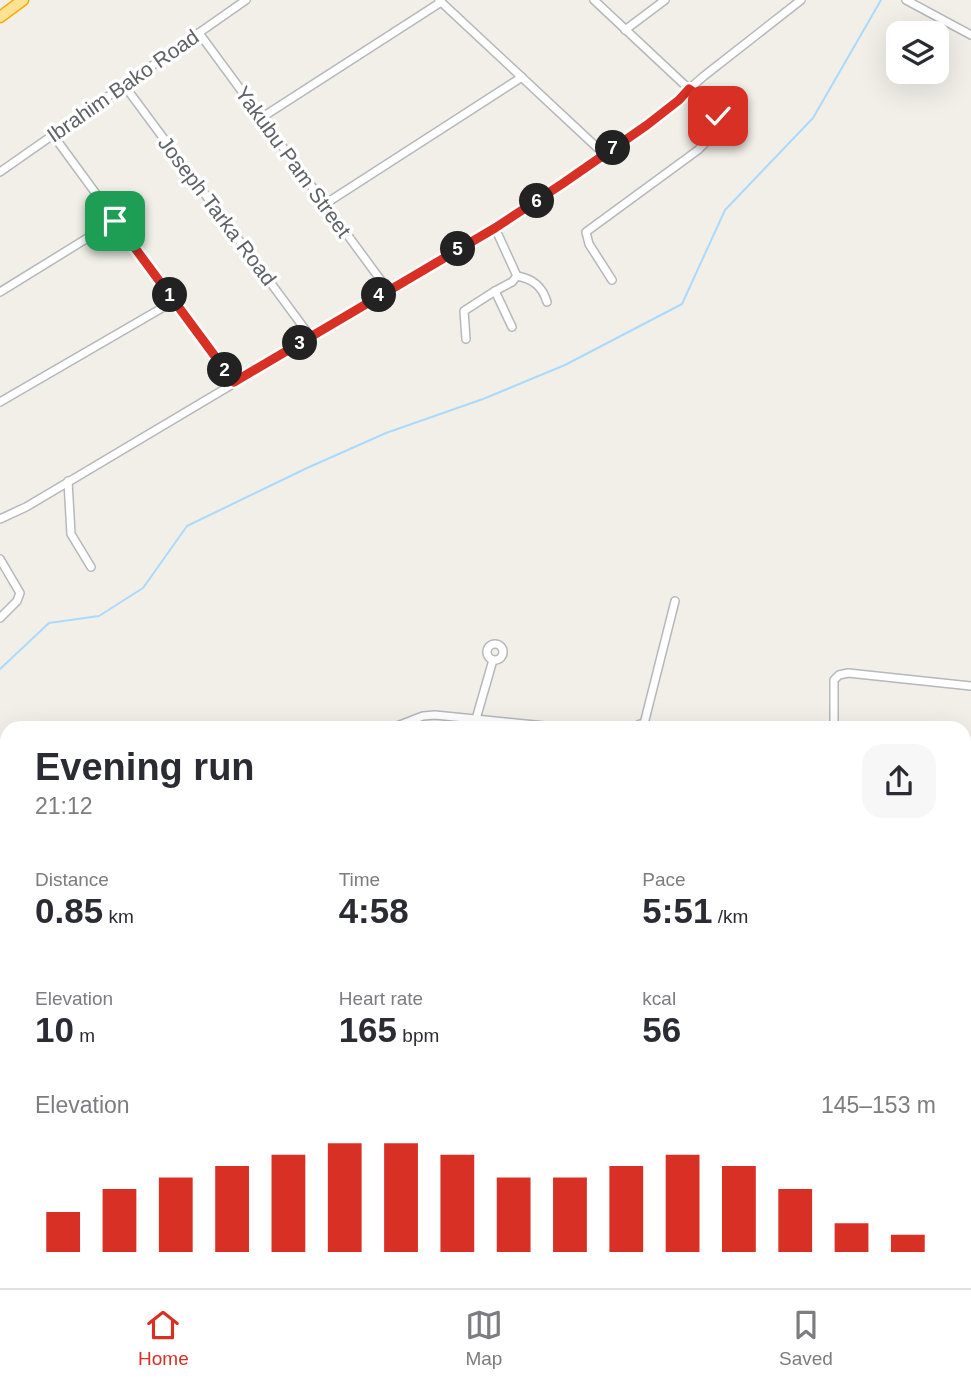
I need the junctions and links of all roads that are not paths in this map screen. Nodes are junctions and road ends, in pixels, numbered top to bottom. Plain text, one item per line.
1 (11, 0) edge
2 (23, 0) edge
3 (246, 0) edge
4 (594, 0) edge
5 (665, 0) edge
6 (801, 0) edge
7 (905, 0) edge
8 (440, 1) edge
9 (0, 8) edge
10 (0, 18) edge
11 (625, 30) junction
12 (199, 33) junction
13 (971, 35) edge
14 (522, 78) junction
15 (124, 85) junction
16 (689, 89) junction
17 (261, 118) junction
18 (52, 135) junction
19 (604, 154) junction
20 (0, 172) edge
21 (324, 204) junction
22 (115, 221) junction
23 (495, 228) junction
24 (517, 276) junction
25 (612, 280) dead end
26 (388, 290) junction
27 (495, 291) junction
28 (0, 292) edge
29 (174, 301) junction
30 (547, 302) dead end
31 (512, 327) dead end
32 (310, 336) junction
33 (466, 339) dead end
34 (234, 382) junction
35 (0, 402) edge
36 (68, 481) junction
37 (0, 519) edge
38 (0, 559) edge
39 (92, 567) dead end
40 (675, 601) dead end
41 (0, 618) edge
42 (493, 660) dead end
43 (971, 686) edge
44 (476, 719) junction
45 (410, 721) edge
46 (496, 721) edge
47 (648, 721) edge
48 (834, 721) edge

1 - 9 highway
2 - 10 highway
3 - 12 street, Ibrahim Bako Road
4 - 11 street
5 - 11 street
6 - 16 street
7 - 13 street
8 - 14 street
8 - 17 street
11 - 16 street
12 - 15 street, Ibrahim Bako Road
12 - 17 street, Yakubu Pam Street
14 - 19 street
14 - 21 street
15 - 18 street, Ibrahim Bako Road
15 - 32 street, Joseph Tarka Road
16 - 19 street
16 - 25 street
17 - 21 street, Yakubu Pam Street
18 - 20 street, Ibrahim Bako Road
18 - 22 street
19 - 23 street
21 - 26 street, Yakubu Pam Street
22 - 28 street
22 - 29 street
23 - 24 street
23 - 26 street
24 - 27 street
24 - 30 street
26 - 32 street
27 - 31 street
27 - 33 street
29 - 34 street
29 - 35 street
32 - 34 street
34 - 36 street
36 - 37 street
36 - 39 street
38 - 41 street
40 - 47 street
42 - 44 street
43 - 48 street
44 - 45 street
44 - 46 street

